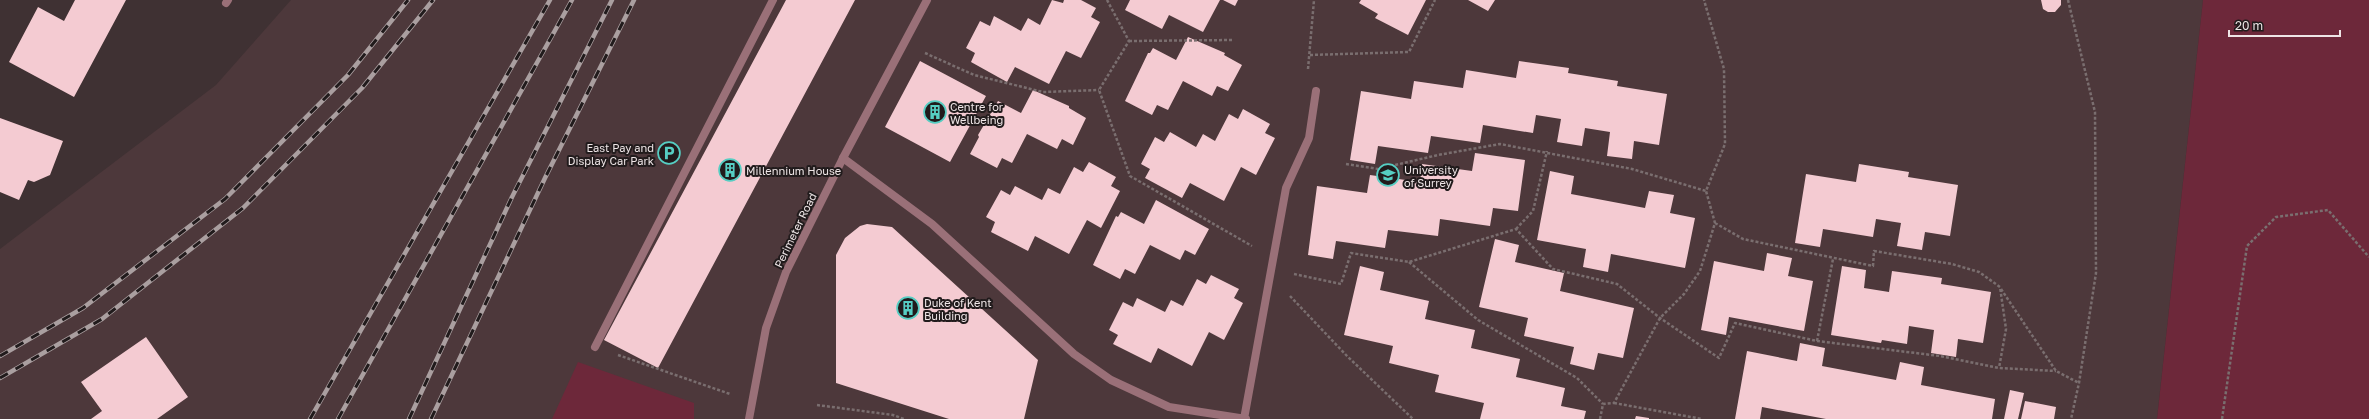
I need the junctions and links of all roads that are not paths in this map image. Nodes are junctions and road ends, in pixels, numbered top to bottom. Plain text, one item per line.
1 (774, 0) edge
2 (927, 0) edge
3 (1316, 91) road end
4 (843, 158) junction
5 (595, 346) road end
6 (749, 419) edge
7 (1245, 419) edge

1 - 5 street
2 - 4 street, Perimeter Road
3 - 7 street
4 - 6 street, Perimeter Road
4 - 7 street

